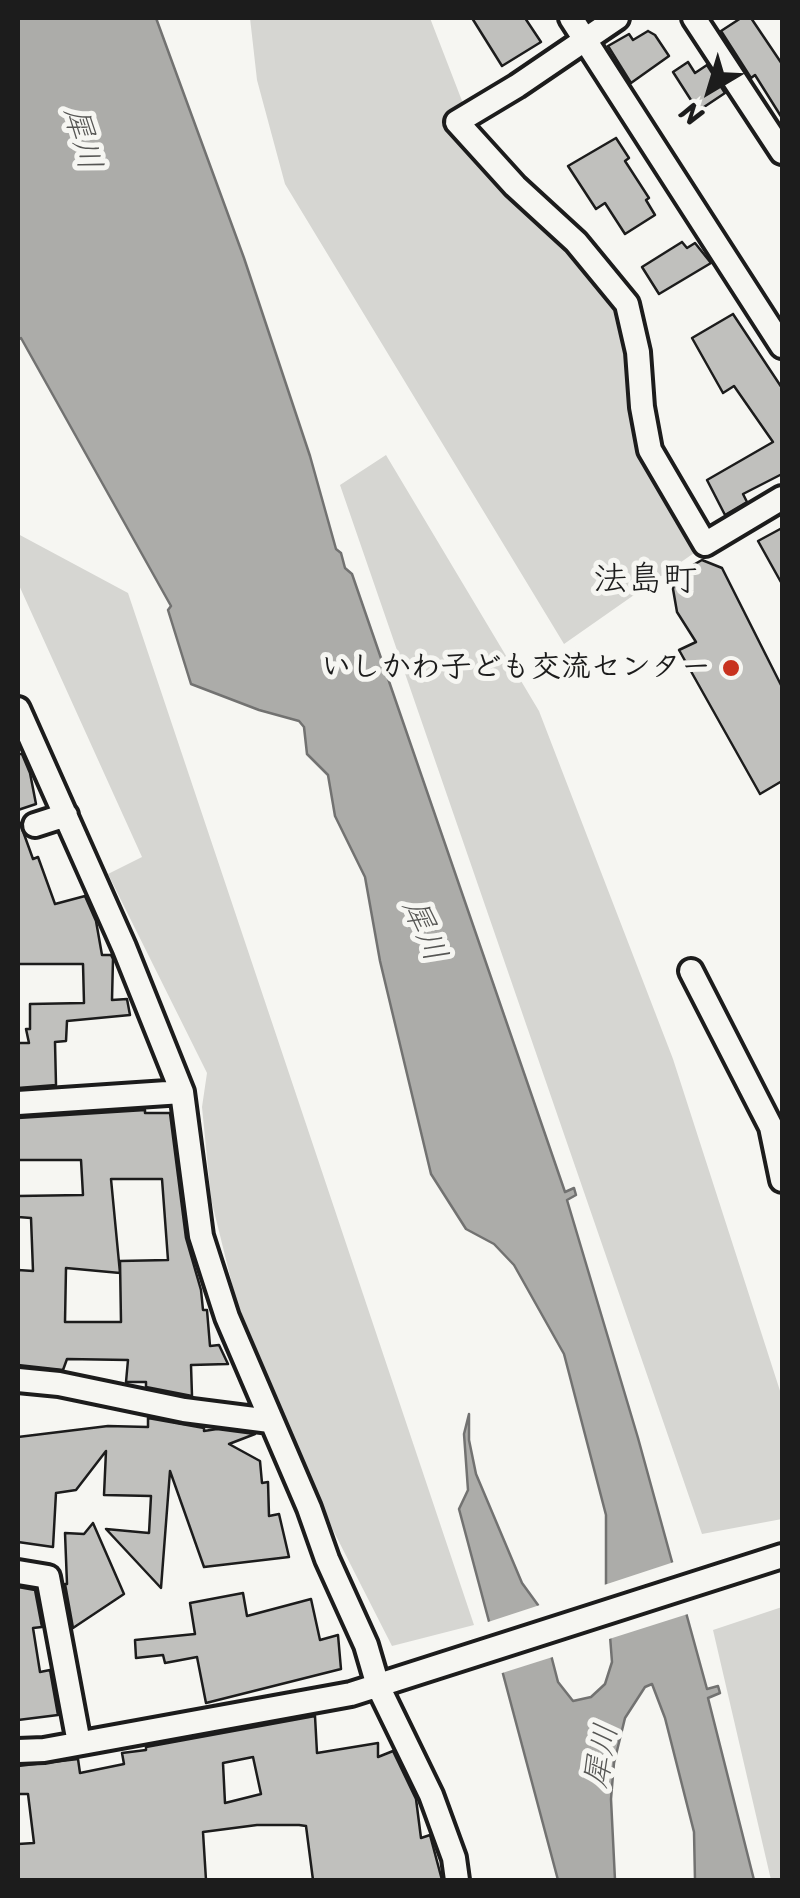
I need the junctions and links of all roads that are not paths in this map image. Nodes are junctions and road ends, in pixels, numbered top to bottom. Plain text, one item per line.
1 (571, 18) edge
2 (617, 18) edge
3 (694, 18) edge
4 (584, 39) junction
5 (782, 152) edge
6 (782, 346) edge
7 (782, 498) edge
8 (18, 710) edge
9 (66, 816) junction
10 (34, 825) dead end
11 (691, 971) dead end
12 (182, 1092) junction
13 (18, 1103) edge
14 (777, 1125) edge
15 (782, 1180) edge
16 (18, 1380) edge
17 (270, 1421) junction
18 (782, 1556) edge
19 (18, 1572) edge
20 (383, 1685) junction
21 (80, 1743) junction
22 (18, 1751) edge
23 (457, 1880) edge

1 - 4 street
2 - 4 street
3 - 5 street
4 - 6 street
4 - 7 street
8 - 9 street
9 - 10 street
9 - 12 street
11 - 14 street
12 - 13 street
12 - 17 street
14 - 15 street
16 - 17 street
17 - 20 street
18 - 20 street
19 - 21 street
20 - 21 street
20 - 23 street
21 - 22 street

